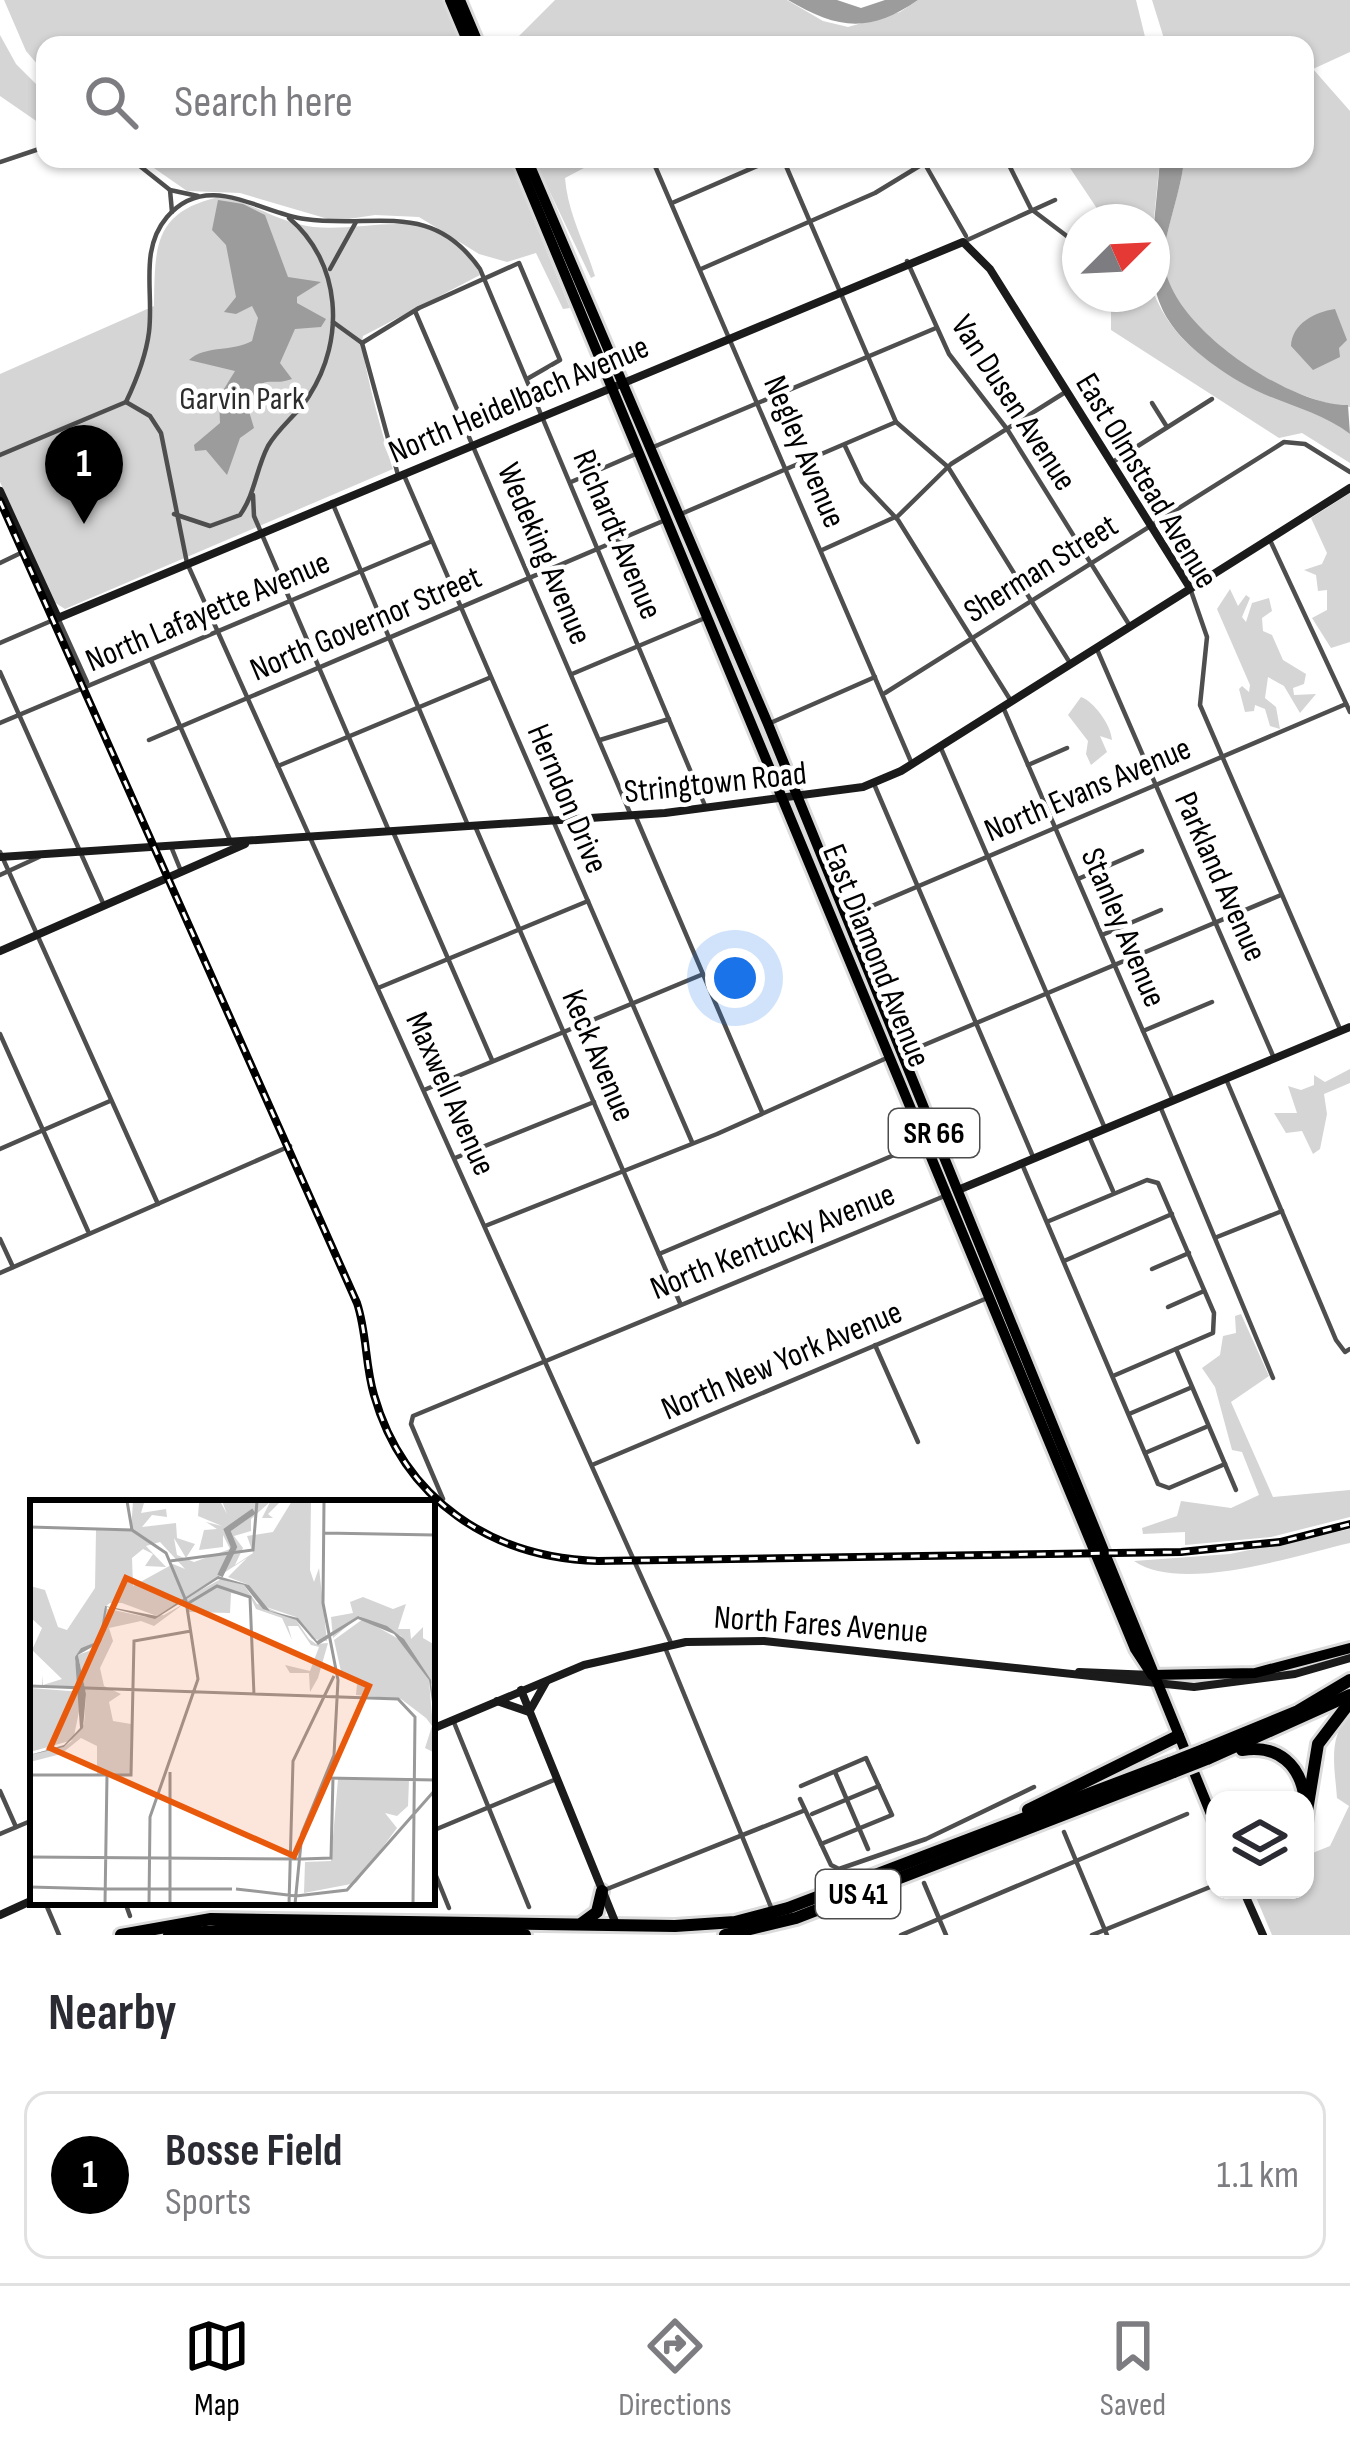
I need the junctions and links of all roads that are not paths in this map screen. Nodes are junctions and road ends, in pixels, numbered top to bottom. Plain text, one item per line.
1 (457, 5) edge
2 (466, 36) edge
3 (474, 36) edge
4 (36, 150) edge
5 (0, 162) edge
6 (142, 168) edge
7 (522, 168) edge
8 (530, 168) edge
9 (656, 168) edge
10 (752, 168) edge
11 (787, 168) edge
12 (913, 168) edge
13 (929, 168) edge
14 (1010, 168) edge
15 (170, 190) junction
16 (201, 196) junction
17 (1055, 200) dead end
18 (672, 203) junction
19 (1031, 209) junction
20 (172, 212) junction
21 (287, 216) junction
22 (357, 222) junction
23 (810, 223) junction
24 (1062, 232) edge
25 (964, 240) junction
26 (561, 251) junction
27 (908, 260) junction
28 (701, 269) junction
29 (328, 274) junction
30 (484, 278) junction
31 (839, 290) junction
32 (415, 311) junction
33 (333, 322) junction
34 (937, 328) junction
35 (344, 334) junction
36 (730, 336) junction
37 (330, 343) junction
38 (362, 343) junction
39 (868, 356) junction
40 (527, 379) junction
41 (617, 382) junction
42 (1066, 392) junction
43 (1212, 400) dead end
44 (126, 402) junction
45 (759, 403) junction
46 (1152, 403) dead end
47 (542, 414) junction
48 (896, 422) junction
49 (1167, 427) junction
50 (1006, 429) junction
51 (472, 443) junction
52 (844, 446) junction
53 (646, 450) junction
54 (0, 455) edge
55 (1111, 463) junction
56 (948, 467) junction
57 (788, 469) junction
58 (1350, 472) edge
59 (400, 474) junction
60 (571, 482) junction
61 (1350, 488) edge
62 (254, 489) junction
63 (0, 491) edge
64 (332, 502) junction
65 (174, 514) junction
66 (240, 515) junction
67 (254, 516) junction
68 (674, 517) junction
69 (895, 517) junction
70 (1151, 525) junction
71 (262, 532) junction
72 (1269, 538) junction
73 (432, 541) junction
74 (599, 548) junction
75 (27, 550) junction
76 (822, 550) junction
77 (0, 562) edge
78 (187, 562) junction
79 (1090, 563) junction
80 (361, 571) junction
81 (531, 577) junction
82 (1190, 588) junction
83 (292, 600) junction
84 (1031, 601) junction
85 (460, 607) junction
86 (710, 616) junction
87 (58, 618) junction
88 (1130, 626) junction
89 (218, 631) junction
90 (389, 638) junction
91 (972, 638) junction
92 (0, 643) edge
93 (641, 646) junction
94 (1096, 647) junction
95 (151, 660) junction
96 (1070, 664) junction
97 (320, 667) junction
98 (0, 672) edge
99 (572, 674) junction
100 (491, 677) junction
101 (875, 677) junction
102 (87, 682) junction
103 (883, 694) junction
104 (248, 698) junction
105 (1007, 704) junction
106 (1346, 704) junction
107 (419, 708) junction
108 (1350, 712) edge
109 (19, 715) junction
110 (672, 718) junction
111 (0, 723) edge
112 (768, 724) junction
113 (180, 727) junction
114 (350, 736) junction
115 (149, 740) dead end
116 (600, 740) junction
117 (940, 746) junction
118 (1067, 748) dead end
119 (1222, 757) junction
120 (912, 764) junction
121 (1028, 765) junction
122 (278, 766) junction
123 (874, 784) junction
124 (1155, 784) junction
125 (792, 797) junction
126 (706, 808) junction
127 (633, 815) junction
128 (553, 820) junction
129 (472, 826) junction
130 (1056, 828) junction
131 (393, 831) junction
132 (310, 837) junction
133 (251, 841) junction
134 (231, 842) junction
135 (170, 846) junction
136 (1142, 851) dead end
137 (80, 852) junction
138 (45, 854) junction
139 (1, 856) edge
140 (988, 856) junction
141 (8, 871) junction
142 (181, 871) junction
143 (0, 874) edge
144 (1078, 879) junction
145 (917, 886) junction
146 (1281, 895) junction
147 (588, 901) junction
148 (104, 906) junction
149 (1162, 910) dead end
150 (846, 916) junction
151 (1215, 922) junction
152 (519, 929) junction
153 (37, 935) junction
154 (1102, 935) junction
155 (0, 951) edge
156 (448, 959) junction
157 (1114, 964) junction
158 (701, 975) junction
159 (378, 988) junction
160 (1046, 993) junction
161 (1212, 1003) dead end
162 (632, 1004) junction
163 (975, 1023) junction
164 (1345, 1029) edge
165 (1143, 1031) junction
166 (564, 1032) junction
167 (0, 1034) edge
168 (896, 1056) junction
169 (1274, 1058) junction
170 (492, 1062) junction
171 (1226, 1078) junction
172 (424, 1090) junction
173 (111, 1100) junction
174 (1173, 1100) junction
175 (594, 1102) junction
176 (1160, 1106) junction
177 (762, 1112) junction
178 (1105, 1129) junction
179 (43, 1130) junction
180 (1089, 1136) junction
181 (692, 1142) junction
182 (926, 1142) junction
183 (290, 1146) dead end
184 (0, 1149) edge
185 (455, 1158) junction
186 (1034, 1159) junction
187 (1022, 1164) junction
188 (623, 1169) junction
189 (952, 1193) junction
190 (1114, 1193) junction
191 (158, 1204) junction
192 (1282, 1211) junction
193 (1172, 1214) junction
194 (1047, 1222) junction
195 (485, 1226) junction
196 (89, 1233) junction
197 (1217, 1238) junction
198 (0, 1239) edge
199 (659, 1253) junction
200 (1189, 1253) junction
201 (1064, 1261) junction
202 (13, 1267) junction
203 (1152, 1269) dead end
204 (0, 1273) edge
205 (1204, 1292) junction
206 (988, 1298) junction
207 (680, 1303) junction
208 (1168, 1307) dead end
209 (875, 1346) junction
210 (1176, 1349) junction
211 (1347, 1351) edge
212 (545, 1360) junction
213 (1113, 1376) junction
214 (1273, 1378) dead end
215 (1192, 1387) junction
216 (1129, 1414) junction
217 (1209, 1426) junction
218 (918, 1442) dead end
219 (1145, 1453) junction
220 (1225, 1464) junction
221 (592, 1465) junction
222 (1236, 1490) dead end
223 (443, 1499) dead end
224 (668, 1644) junction
225 (1350, 1648) edge
226 (1135, 1649) junction
227 (1350, 1658) edge
228 (1078, 1672) junction
229 (1127, 1673) junction
230 (548, 1678) junction
231 (1154, 1679) junction
232 (1350, 1680) edge
233 (520, 1690) junction
234 (1350, 1698) edge
235 (496, 1701) junction
236 (529, 1712) junction
237 (453, 1720) junction
238 (435, 1728) edge
239 (1178, 1736) junction
240 (1229, 1751) junction
241 (1205, 1755) junction
242 (1172, 1767) junction
243 (835, 1772) junction
244 (556, 1779) junction
245 (801, 1786) dead end
246 (879, 1786) junction
247 (1034, 1787) dead end
248 (0, 1790) edge
249 (1303, 1791) edge
250 (1310, 1791) edge
251 (800, 1799) dead end
252 (847, 1800) junction
253 (1206, 1803) edge
254 (488, 1807) junction
255 (808, 1813) junction
256 (1187, 1814) dead end
257 (30, 1821) edge
258 (16, 1827) junction
259 (860, 1829) junction
260 (435, 1831) edge
261 (1064, 1832) dead end
262 (0, 1834) edge
263 (741, 1835) junction
264 (821, 1844) junction
265 (944, 1848) junction
266 (868, 1849) dead end
267 (1076, 1862) junction
268 (435, 1873) edge
269 (924, 1883) dead end
270 (1206, 1889) edge
271 (602, 1892) junction
272 (1248, 1899) edge
273 (30, 1901) edge
274 (46, 1905) edge
275 (125, 1905) edge
276 (529, 1907) dead end
277 (449, 1908) dead end
278 (773, 1913) junction
279 (0, 1915) edge
280 (130, 1916) dead end
281 (939, 1919) junction
282 (580, 1924) junction
283 (618, 1930) edge
284 (1106, 1932) edge
285 (58, 1935) edge
286 (121, 1935) edge
287 (169, 1935) edge
288 (526, 1935) edge
289 (725, 1935) edge
290 (901, 1935) edge
291 (946, 1935) edge
292 (1092, 1935) edge
293 (1263, 1935) edge

1 - 2 main road
1 - 3 main road
4 - 5 street
6 - 15 street
7 - 26 main road, SR 66
8 - 26 main road, SR 66
9 - 18 street, Negley Avenue
10 - 18 street
11 - 23 street
12 - 23 street
13 - 25 street, East Olmstead Avenue
14 - 19 street
15 - 16 street
15 - 20 street
16 - 20 street
16 - 21 street
17 - 19 street, North Heidelbach Avenue
18 - 28 street, Negley Avenue
19 - 24 street
19 - 25 street, North Heidelbach Avenue
20 - 44 street
21 - 22 street
21 - 29 street
22 - 29 street
22 - 30 street
23 - 28 street
23 - 31 street
25 - 27 street, North Heidelbach Avenue
25 - 42 street, East Olmstead Avenue
26 - 41 main road, East Diamond Avenue / SR 66
27 - 31 street, North Heidelbach Avenue
27 - 34 street, Van Dusen Avenue
28 - 36 street, Negley Avenue
29 - 33 street
30 - 32 street
30 - 40 street, Richardt Avenue
30 - 40 street
31 - 36 street, North Heidelbach Avenue
31 - 39 street
32 - 38 street
32 - 51 street, Wedeking Avenue
33 - 35 street
33 - 37 street
34 - 39 street
34 - 50 street, Van Dusen Avenue
35 - 37 street
35 - 38 street
36 - 41 street, North Heidelbach Avenue
36 - 45 street, Negley Avenue
37 - 62 street
38 - 59 street, Herndon Drive
39 - 45 street
39 - 48 street
40 - 47 street, Richardt Avenue
41 - 47 street, North Heidelbach Avenue
41 - 53 main road, East Diamond Avenue / SR 66
42 - 50 street
42 - 55 street, East Olmstead Avenue
43 - 49 street
44 - 54 street
44 - 65 street, Maxwell Avenue
45 - 53 street
45 - 57 street, Negley Avenue
46 - 49 street
47 - 51 street, North Heidelbach Avenue
47 - 60 street, Richardt Avenue
48 - 52 street, North Governor Street
48 - 56 street
49 - 55 street
50 - 56 street
50 - 79 street, Van Dusen Avenue
51 - 59 street, North Heidelbach Avenue
51 - 81 street, Wedeking Avenue
52 - 57 street, North Governor Street
52 - 69 street, Stanley Avenue
53 - 60 street
53 - 68 main road, East Diamond Avenue / SR 66
55 - 70 street, East Olmstead Avenue
56 - 69 street
56 - 84 street
57 - 68 street, North Governor Street
57 - 76 street, Negley Avenue
58 - 70 street, Sherman Street
59 - 64 street, North Heidelbach Avenue
59 - 73 street, Herndon Drive
60 - 74 street, Richardt Avenue
61 - 72 street, Stringtown Road
62 - 66 street
62 - 67 street
63 - 75 street
64 - 71 street, North Heidelbach Avenue
64 - 80 street, Keck Avenue
65 - 66 street
65 - 78 street, Maxwell Avenue
66 - 67 street
67 - 71 street
68 - 74 street, North Governor Street
68 - 86 main road, East Diamond Avenue / SR 66
68 - 112 main road, East Diamond Avenue / SR 66
69 - 76 street
69 - 91 street, Stanley Avenue
70 - 79 street, Sherman Street
70 - 82 street, East Olmstead Avenue
71 - 78 street, North Heidelbach Avenue
71 - 83 street
72 - 82 street, Stringtown Road
72 - 106 street
73 - 80 street, North Lafayette Avenue
73 - 85 street, Herndon Drive
74 - 81 street, North Governor Street
74 - 93 street, Richardt Avenue
75 - 77 street
75 - 87 street
76 - 101 street, Negley Avenue
78 - 87 street, North Heidelbach Avenue
78 - 89 street, Maxwell Avenue
79 - 84 street, Sherman Street
79 - 88 street, Van Dusen Avenue
80 - 83 street, North Lafayette Avenue
80 - 90 street, Keck Avenue
81 - 85 street, North Governor Street
81 - 99 street, Wedeking Avenue
82 - 88 street, Stringtown Road
82 - 119 street, East Olmstead Avenue
83 - 89 street, North Lafayette Avenue
83 - 97 street
84 - 91 street, Sherman Street
84 - 96 street
85 - 90 street, North Governor Street
85 - 100 street, Herndon Drive
86 - 93 street
86 - 125 main road, East Diamond Avenue / SR 66
87 - 92 street, North Heidelbach Avenue
87 - 102 street
88 - 94 street, Stringtown Road
89 - 95 street, North Lafayette Avenue
89 - 104 street, Maxwell Avenue
90 - 97 street, North Governor Street
90 - 107 street, Keck Avenue
91 - 103 street, Sherman Street
91 - 105 street, Stanley Avenue
93 - 99 street
93 - 110 street, Richardt Avenue
94 - 96 street, Stringtown Road
94 - 124 street, Parkland Avenue
95 - 102 street, North Lafayette Avenue
95 - 113 street
96 - 105 street, Stringtown Road
97 - 104 street, North Governor Street
97 - 114 street
98 - 109 street
99 - 116 street, Wedeking Avenue
100 - 107 street
100 - 128 street, Herndon Drive
101 - 103 street, Negley Avenue
101 - 112 street
102 - 109 street, North Lafayette Avenue
103 - 120 street, Negley Avenue
104 - 113 street, North Governor Street
104 - 122 street, Maxwell Avenue
105 - 117 street, Stringtown Road
105 - 121 street, Stanley Avenue
106 - 108 street
106 - 119 street, North Evans Avenue
107 - 114 street
107 - 129 street, Keck Avenue
109 - 111 street, North Lafayette Avenue
109 - 137 street
110 - 116 street
110 - 126 street, Richardt Avenue
112 - 125 main road, East Diamond Avenue / SR 66
113 - 115 street, North Governor Street
113 - 134 street
114 - 122 street
114 - 131 street
116 - 127 street, Wedeking Avenue
117 - 120 street, Stringtown Road
117 - 140 street
118 - 121 street
119 - 124 street, North Evans Avenue
119 - 146 street, East Olmstead Avenue
120 - 123 street, Stringtown Road
121 - 130 street, Stanley Avenue
122 - 132 street, Maxwell Avenue
123 - 125 street, Stringtown Road
123 - 145 street
124 - 130 street, North Evans Avenue
124 - 151 street, Parkland Avenue
125 - 126 street, Stringtown Road
125 - 150 main road, East Diamond Avenue / SR 66
125 - 168 main road, East Diamond Avenue / SR 66
126 - 127 street, Stringtown Road
127 - 128 street, Stringtown Road
127 - 158 street, Wedeking Avenue
128 - 129 street, Stringtown Road
128 - 147 street, Herndon Drive
129 - 131 street, Stringtown Road
129 - 152 street, Keck Avenue
130 - 140 street, North Evans Avenue
130 - 144 street, Stanley Avenue
131 - 132 street, Stringtown Road
131 - 156 street
132 - 133 street, Stringtown Road
132 - 159 street, Maxwell Avenue
133 - 134 street, Stringtown Road
133 - 142 street
134 - 135 street, Stringtown Road
135 - 137 street, Stringtown Road
135 - 142 street
136 - 144 street
137 - 138 street, Stringtown Road
137 - 148 street
138 - 139 street, Stringtown Road
138 - 141 street
139 - 141 street
140 - 145 street, North Evans Avenue
140 - 160 street
141 - 143 street
141 - 153 street
142 - 148 street
144 - 154 street, Stanley Avenue
145 - 150 street, North Evans Avenue
145 - 163 street
146 - 151 street
146 - 164 street, East Olmstead Avenue
147 - 152 street
147 - 162 street, Herndon Drive
148 - 153 street
149 - 154 street
150 - 168 main road, East Diamond Avenue / SR 66
151 - 157 street
151 - 169 street, Parkland Avenue
152 - 156 street
152 - 166 street, Keck Avenue
153 - 155 street
153 - 173 street
154 - 157 street, Stanley Avenue
156 - 159 street
156 - 170 street
157 - 160 street
157 - 165 street, Stanley Avenue
158 - 162 street
158 - 177 street, Wedeking Avenue
159 - 172 street, Maxwell Avenue
160 - 163 street
160 - 178 street
161 - 165 street
162 - 166 street
162 - 181 street, Herndon Drive
163 - 168 street
163 - 186 street
164 - 169 street, North Kentucky Avenue
165 - 174 street, Stanley Avenue
166 - 170 street
166 - 175 street, Keck Avenue
167 - 179 street
168 - 177 street
168 - 182 main road, East Diamond Avenue / SR 66
168 - 189 main road, East Diamond Avenue / SR 66
169 - 171 street, North Kentucky Avenue
170 - 172 street
171 - 174 street, North Kentucky Avenue
171 - 192 street
172 - 185 street, Maxwell Avenue
173 - 179 street
173 - 191 street
174 - 176 street, North Kentucky Avenue
175 - 185 street
175 - 188 street, Keck Avenue
176 - 178 street, North Kentucky Avenue
176 - 197 street
177 - 181 street
178 - 180 street, North Kentucky Avenue
179 - 184 street
179 - 196 street
180 - 186 street, North Kentucky Avenue
180 - 190 street
181 - 188 street
182 - 189 main road, East Diamond Avenue / SR 66
182 - 199 street
183 - 191 street
185 - 195 street, Maxwell Avenue
186 - 187 street, North Kentucky Avenue
187 - 189 street, North Kentucky Avenue
187 - 194 street
188 - 195 street
188 - 199 street, Keck Avenue
189 - 206 main road, East Diamond Avenue / SR 66
189 - 207 street, North Kentucky Avenue
189 - 231 main road, East Diamond Avenue / SR 66
190 - 193 street
190 - 194 street
191 - 196 street
192 - 197 street
192 - 211 street
193 - 200 street
193 - 201 street
194 - 201 street
195 - 212 street, Maxwell Avenue
196 - 202 street
197 - 214 street
198 - 202 street
199 - 207 street, Keck Avenue
200 - 203 street
200 - 205 street
201 - 213 street
202 - 204 street
205 - 208 street
205 - 210 street
206 - 209 street, North New York Avenue
206 - 226 main road, East Diamond Avenue / SR 66
207 - 212 street, North Kentucky Avenue
209 - 218 street
209 - 221 street, North New York Avenue
210 - 213 street
210 - 215 street
212 - 221 street, Maxwell Avenue
212 - 223 street, North Kentucky Avenue
213 - 216 street
215 - 216 street
215 - 217 street
216 - 219 street
217 - 219 street
217 - 220 street
219 - 220 street
220 - 222 street
221 - 224 street, Maxwell Avenue
224 - 228 street, North Fares Avenue
224 - 230 street, North Fares Avenue
224 - 263 street, Maxwell Avenue
225 - 231 main road, North Fares Avenue
226 - 229 main road
226 - 231 main road, East Diamond Avenue / SR 66
227 - 231 street, North Fares Avenue
228 - 229 street, North Fares Avenue
228 - 231 street, North Fares Avenue
229 - 231 street, North Fares Avenue
230 - 233 street, North Fares Avenue
230 - 236 street
231 - 239 main road, East Diamond Avenue / SR 66
232 - 241 highway, US 41
233 - 235 street, North Fares Avenue
233 - 236 street
234 - 240 highway, US 41
234 - 250 highway
235 - 236 street
235 - 237 street, North Fares Avenue
236 - 244 street
237 - 238 street, North Fares Avenue
237 - 254 street
239 - 253 main road, East Diamond Avenue / SR 66
239 - 265 highway
240 - 241 highway, US 41
240 - 249 highway
241 - 242 highway, US 41, bridge
242 - 265 highway, US 41
242 - 289 highway, US 41
243 - 245 street
243 - 246 street
243 - 252 street
244 - 254 street
244 - 271 street
246 - 252 street
246 - 259 street
247 - 264 street
248 - 258 street
251 - 255 street
252 - 255 street
252 - 259 street
254 - 260 street
254 - 276 street
255 - 263 street
255 - 264 street
256 - 267 street
257 - 258 street
258 - 262 street
259 - 264 street
259 - 266 street
261 - 267 street
263 - 271 street
263 - 278 street, Maxwell Avenue
265 - 278 highway, US 41
267 - 281 street
267 - 284 street
268 - 277 street
269 - 281 street
270 - 284 street
271 - 282 highway
271 - 283 street
272 - 293 street
273 - 279 street
274 - 285 street
275 - 280 street
278 - 283 highway, US 41
281 - 290 street
281 - 291 street
282 - 283 highway, US 41
282 - 286 highway, US 41
284 - 292 street
287 - 288 highway

